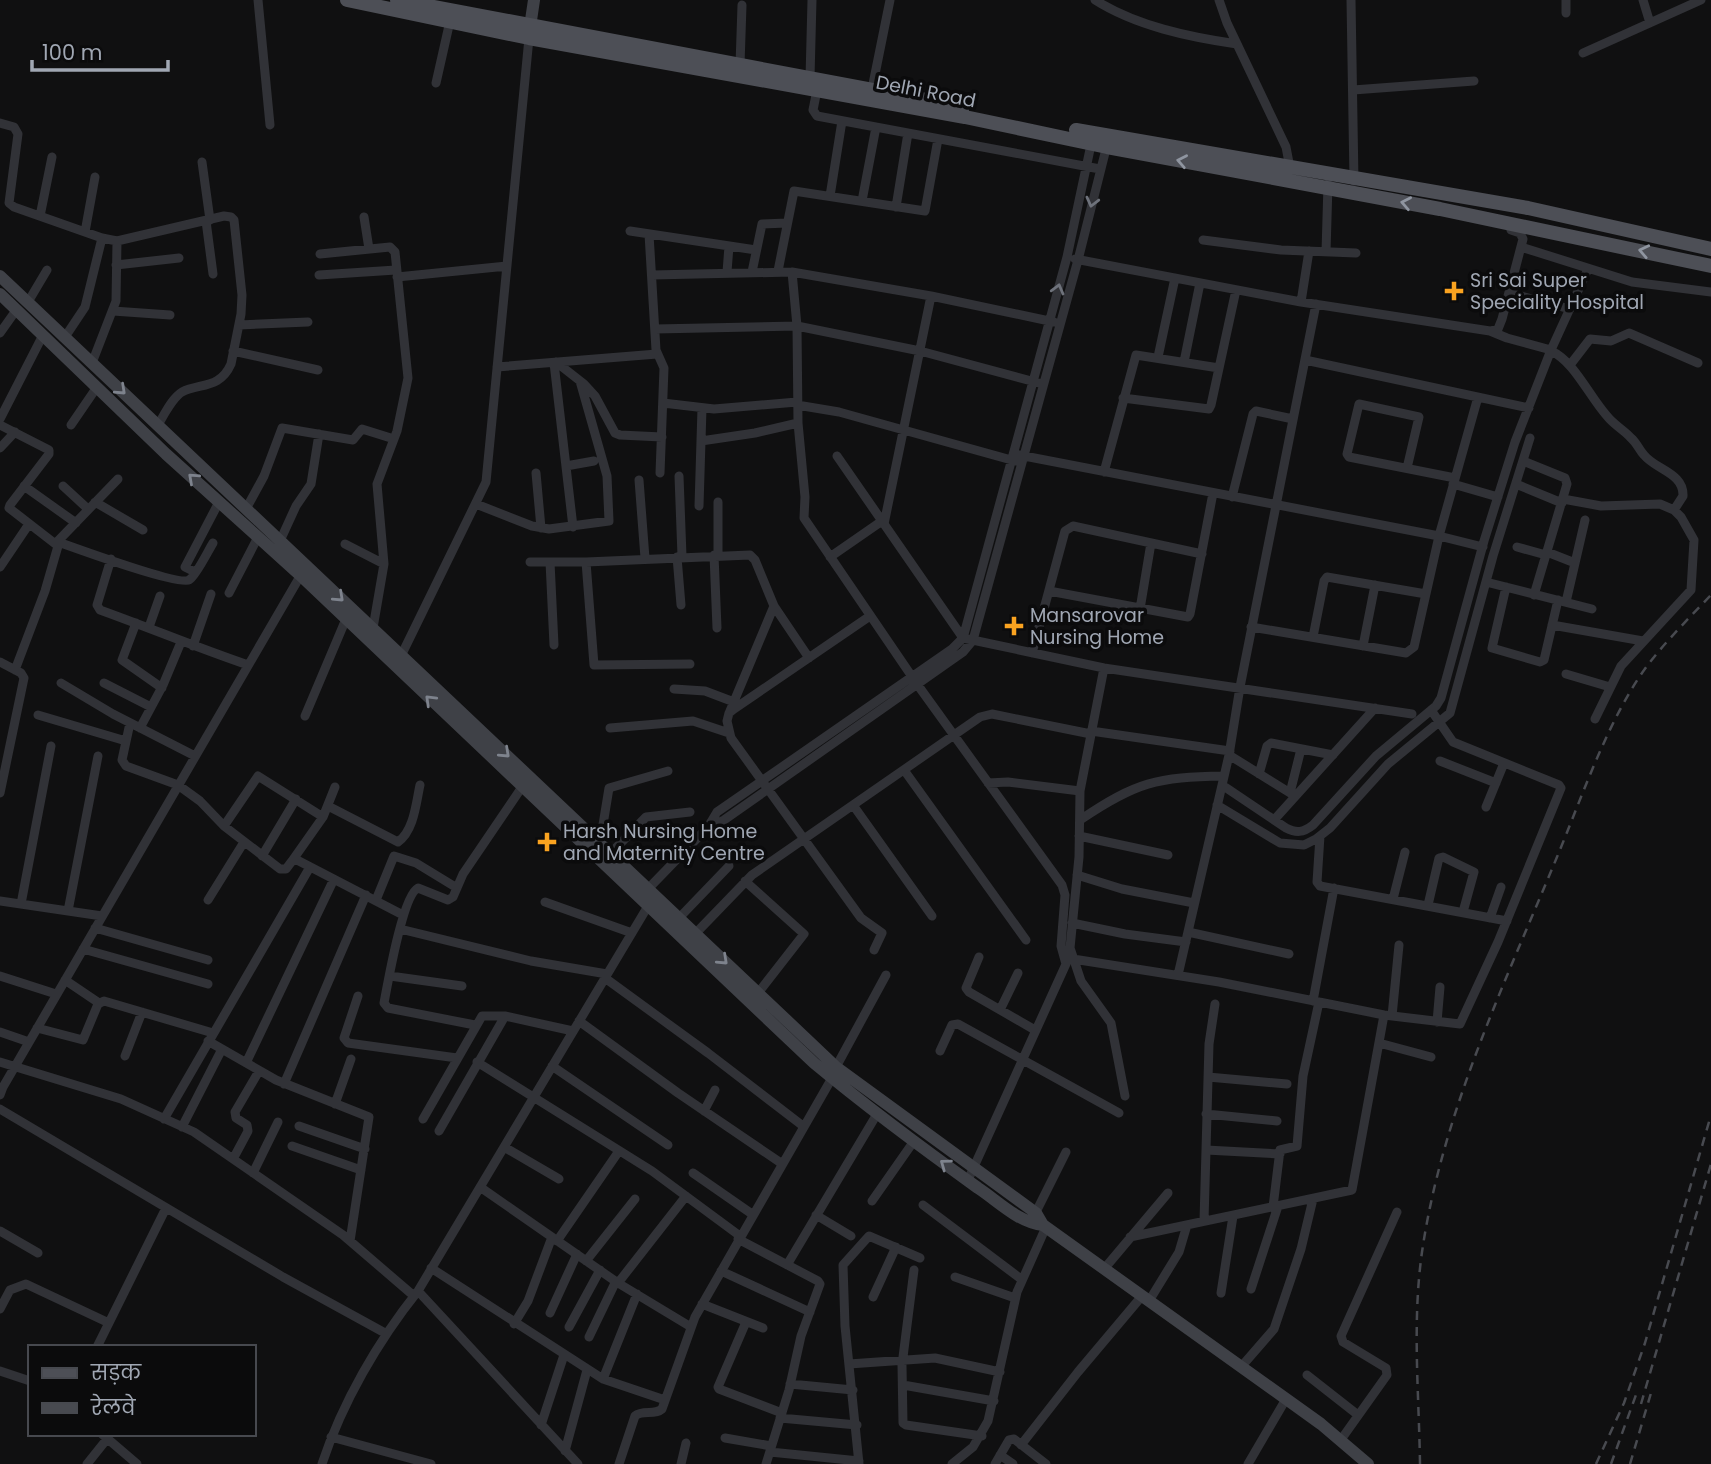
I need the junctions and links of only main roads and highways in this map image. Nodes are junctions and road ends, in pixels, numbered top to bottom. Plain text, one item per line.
1 (347, 0) edge
2 (397, 0) edge
3 (529, 32) junction
4 (814, 84) junction
5 (1100, 140) junction
6 (1354, 186) junction
7 (1711, 248) edge
8 (1711, 266) edge

1 - 3 main road, Delhi Road
2 - 3 main road
3 - 4 main road, Delhi Road
3 - 4 main road
4 - 5 main road, Delhi Road
4 - 5 main road
5 - 6 main road
6 - 7 main road
8 -> 6 main road

